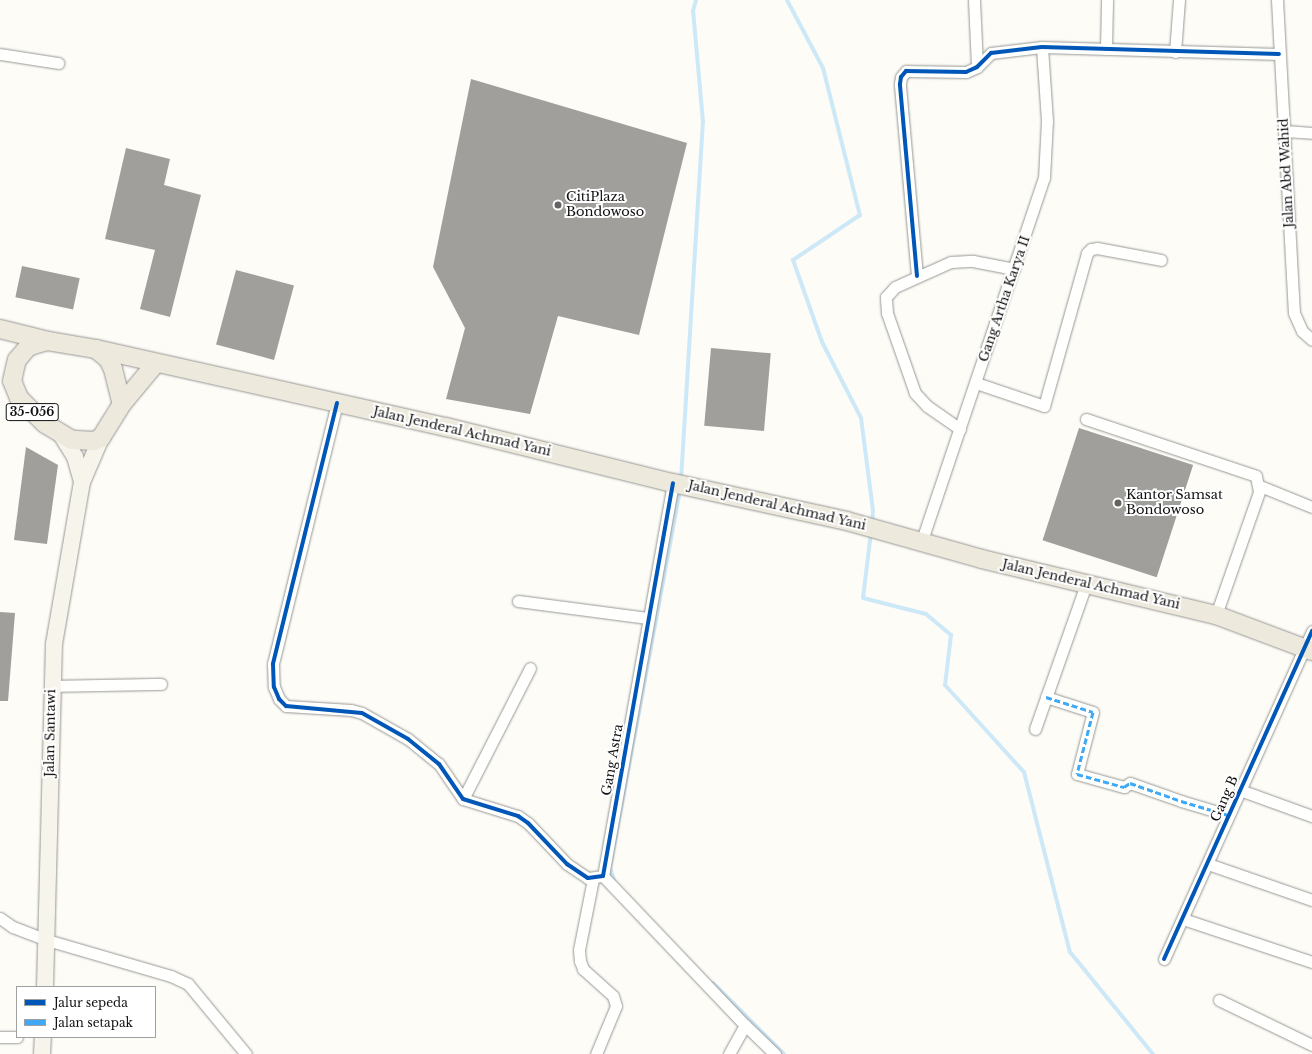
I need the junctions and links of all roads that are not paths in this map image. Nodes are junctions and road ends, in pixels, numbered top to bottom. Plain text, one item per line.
1 (974, 0) edge
2 (1107, 0) edge
3 (1179, 0) edge
4 (1277, 0) edge
5 (1042, 47) junction
6 (1106, 49) junction
7 (1175, 52) junction
8 (0, 54) edge
9 (1279, 54) junction
10 (58, 63) dead end
11 (976, 67) junction
12 (1285, 131) junction
13 (1312, 133) edge
14 (1161, 260) dead end
15 (1014, 269) junction
16 (917, 276) junction
17 (0, 329) edge
18 (1312, 340) edge
19 (48, 341) junction
20 (96, 350) junction
21 (156, 363) junction
22 (0, 364) edge
23 (12, 381) junction
24 (976, 383) junction
25 (337, 403) junction
26 (122, 404) junction
27 (1086, 419) dead end
28 (960, 429) junction
29 (62, 436) junction
30 (101, 438) junction
31 (82, 482) junction
32 (681, 484) junction
33 (1260, 486) junction
34 (1312, 507) edge
35 (921, 543) junction
36 (1086, 584) junction
37 (518, 601) dead end
38 (1216, 614) junction
39 (648, 618) junction
40 (1312, 631) edge
41 (1309, 650) edge
42 (530, 668) dead end
43 (161, 684) dead end
44 (53, 686) junction
45 (1046, 697) junction
46 (1035, 729) dead end
47 (1240, 790) junction
48 (463, 800) junction
49 (1228, 815) junction
50 (1312, 816) edge
51 (1208, 864) junction
52 (598, 878) junction
53 (1312, 900) edge
54 (0, 918) edge
55 (1183, 919) junction
56 (47, 940) junction
57 (1164, 959) dead end
58 (1312, 962) edge
59 (45, 986) edge
60 (1220, 1000) dead end
61 (745, 1025) junction
62 (0, 1037) edge
63 (16, 1037) edge
64 (42, 1038) edge
65 (1312, 1045) edge
66 (42, 1054) edge
67 (246, 1054) edge
68 (596, 1054) edge
69 (729, 1054) edge
70 (775, 1054) edge

1 - 11 street
2 - 6 street
3 - 7 street
4 - 9 street, Jalan Abd Wahid
5 - 6 street
5 - 11 street
5 - 15 street, Gang Artha Karya II
6 - 7 street
7 - 9 street
8 - 10 street
9 - 12 street, Jalan Abd Wahid
11 - 16 street
12 - 13 street
12 - 18 street, Jalan Abd Wahid
14 - 24 street
15 - 16 street
15 - 24 street, Gang Artha Karya II
16 - 28 street
17 - 19 main road
19 - 20 main road
19 - 23 main road
20 - 21 main road, Jalan Jenderal Achmad Yani
20 - 26 main road
21 - 25 main road, Jalan Jenderal Achmad Yani
21 - 26 main road
22 - 23 main road
23 - 29 main road, 35-056
24 - 28 street, Gang Artha Karya II
25 - 32 main road, Jalan Jenderal Achmad Yani
25 - 48 street
26 - 30 main road
27 - 33 street
28 - 35 street, Gang Artha Karya II
29 - 30 main road, 35-056
29 - 31 main road, Jalan Santawi
30 - 31 main road, Jalan Santawi
31 - 44 main road, Jalan Santawi
32 - 35 main road, Jalan Jenderal Achmad Yani
32 - 39 street, Gang Astra
33 - 34 street
33 - 38 street
35 - 36 main road, Jalan Jenderal Achmad Yani
36 - 38 main road, Jalan Jenderal Achmad Yani
36 - 45 street
37 - 39 street
38 - 41 main road, Jalan Jenderal Achmad Yani
39 - 52 street, Gang Astra
40 - 41 street
41 - 47 street, Gang B
42 - 48 street
43 - 44 street
44 - 56 main road, Jalan Santawi
45 - 46 street
45 - 49 street
47 - 49 street, Gang B
47 - 50 street
48 - 52 street
49 - 51 street, Gang B
51 - 53 street
51 - 55 street, Gang B
52 - 61 street
52 - 68 street, Gang Astra
54 - 56 street
55 - 57 street, Gang B
55 - 58 street
56 - 59 main road, Jalan Santawi
56 - 67 street
60 - 65 street
61 - 69 street
61 - 70 street
62 - 63 street
64 - 66 main road

